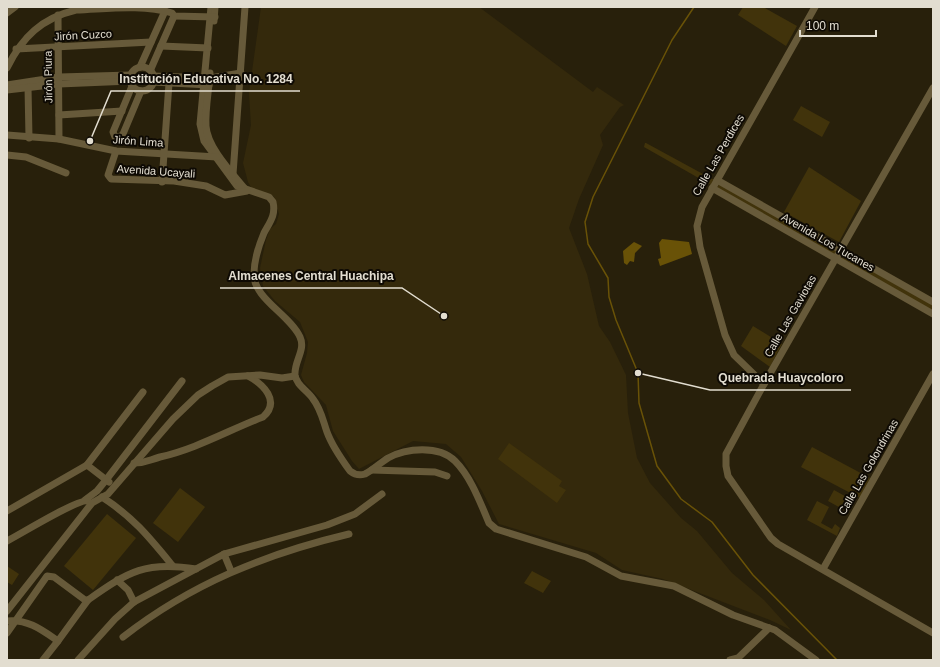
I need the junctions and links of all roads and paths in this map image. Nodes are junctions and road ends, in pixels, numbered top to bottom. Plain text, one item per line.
1 (15, 7) edge
2 (210, 7) edge
3 (215, 7) edge
4 (245, 7) edge
5 (815, 7) edge
6 (171, 12) edge
7 (7, 13) edge
8 (58, 15) junction
9 (212, 17) junction
10 (151, 42) junction
11 (161, 46) junction
12 (58, 47) junction
13 (208, 48) junction
14 (16, 50) junction
15 (7, 68) edge
16 (140, 68) junction
17 (241, 72) junction
18 (152, 76) junction
19 (59, 81) junction
20 (131, 81) junction
21 (207, 81) junction
22 (169, 83) junction
23 (7, 85) edge
24 (28, 87) junction
25 (933, 88) edge
26 (7, 90) edge
27 (141, 91) junction
28 (122, 110) junction
29 (59, 115) junction
30 (7, 135) edge
31 (29, 138) junction
32 (60, 139) junction
33 (116, 151) junction
34 (164, 154) junction
35 (7, 155) edge
36 (217, 157) junction
37 (66, 173) dead end
38 (233, 174) junction
39 (717, 180) junction
40 (162, 182) junction
41 (712, 188) junction
42 (248, 191) junction
43 (841, 250) junction
44 (836, 259) junction
45 (933, 302) edge
46 (933, 314) edge
47 (933, 374) edge
48 (246, 375) junction
49 (295, 376) junction
50 (182, 381) dead end
51 (764, 384) junction
52 (143, 392) dead end
53 (385, 460) junction
54 (134, 463) junction
55 (87, 465) junction
56 (371, 470) junction
57 (389, 470) junction
58 (447, 476) dead end
59 (106, 480) junction
60 (114, 486) junction
61 (382, 494) dead end
62 (102, 497) junction
63 (88, 501) junction
64 (7, 511) edge
65 (349, 534) dead end
66 (7, 542) edge
67 (224, 554) junction
68 (172, 565) junction
69 (196, 569) junction
70 (822, 570) junction
71 (231, 572) junction
72 (117, 580) junction
73 (88, 600) junction
74 (134, 602) junction
75 (7, 612) edge
76 (15, 620) junction
77 (7, 621) edge
78 (769, 628) junction
79 (933, 633) edge
80 (7, 634) edge
81 (123, 637) dead end
82 (58, 641) junction
83 (43, 660) edge
84 (78, 660) edge
85 (730, 660) edge
86 (816, 660) edge

1 - 7 street
2 - 9 street
3 - 9 street
4 - 17 street
5 - 39 street, Calle Las Perdices
6 - 8 street
6 - 9 street
6 - 10 street
6 - 11 street
8 - 12 street, Jirón Piura
8 - 14 street
9 - 13 street
9 - 21 street
10 - 12 street, Jirón Cuzco
10 - 16 street
11 - 13 street
11 - 18 street
12 - 14 street, Jirón Cuzco
12 - 19 street, Jirón Piura
13 - 21 street
14 - 15 street
16 - 18 street
16 - 20 street
17 - 21 street
17 - 38 street
18 - 21 street
18 - 22 street
18 - 27 street
19 - 20 street
19 - 23 street
19 - 24 street
19 - 29 street, Jirón Piura
20 - 27 street
20 - 28 street
21 - 22 street
21 - 36 street
22 - 34 street
24 - 26 street
24 - 31 street
25 - 43 street, Calle Las Gaviotas
27 - 28 street
28 - 29 street
29 - 32 street, Jirón Piura
30 - 31 street, Jirón Lima
31 - 32 street, Jirón Lima
32 - 33 street, Jirón Lima
33 - 34 street, Jirón Lima
33 - 40 street, Avenida Ucayali
34 - 36 street, Jirón Lima
34 - 40 street
35 - 37 street
36 - 38 street
36 - 42 street
38 - 42 street
39 - 41 street, Calle Las Perdices
39 - 43 street, Avenida Los Tucanes
40 - 42 street, Avenida Ucayali
41 - 44 street, Avenida Los Tucanes
41 - 51 street, Calle Las Perdices
42 - 49 street
43 - 44 street, Calle Las Gaviotas
43 - 45 street, Avenida Los Tucanes
44 - 46 street, Avenida Los Tucanes
44 - 51 street, Calle Las Gaviotas
47 - 70 street, Calle Las Golondrinas
48 - 49 street
48 - 54 street
48 - 54 street
49 - 56 street
50 - 59 street
51 - 70 street, Calle Las Gaviotas
52 - 55 street
53 - 56 street
53 - 57 street
53 - 78 street
54 - 60 street
55 - 59 street
55 - 64 street
56 - 57 street
57 - 58 street
59 - 60 street
59 - 63 street
60 - 62 street
61 - 67 street
62 - 63 street
62 - 68 street
63 - 66 street
63 - 75 street
65 - 71 street
67 - 69 street
67 - 71 street
68 - 69 street
68 - 72 street
69 - 74 street
70 - 79 street, Calle Las Gaviotas
71 - 81 street
72 - 73 street
72 - 74 street
73 - 76 street
73 - 82 street
74 - 84 street
76 - 77 street
76 - 80 street
76 - 82 street
78 - 85 street
78 - 86 street
82 - 83 street

